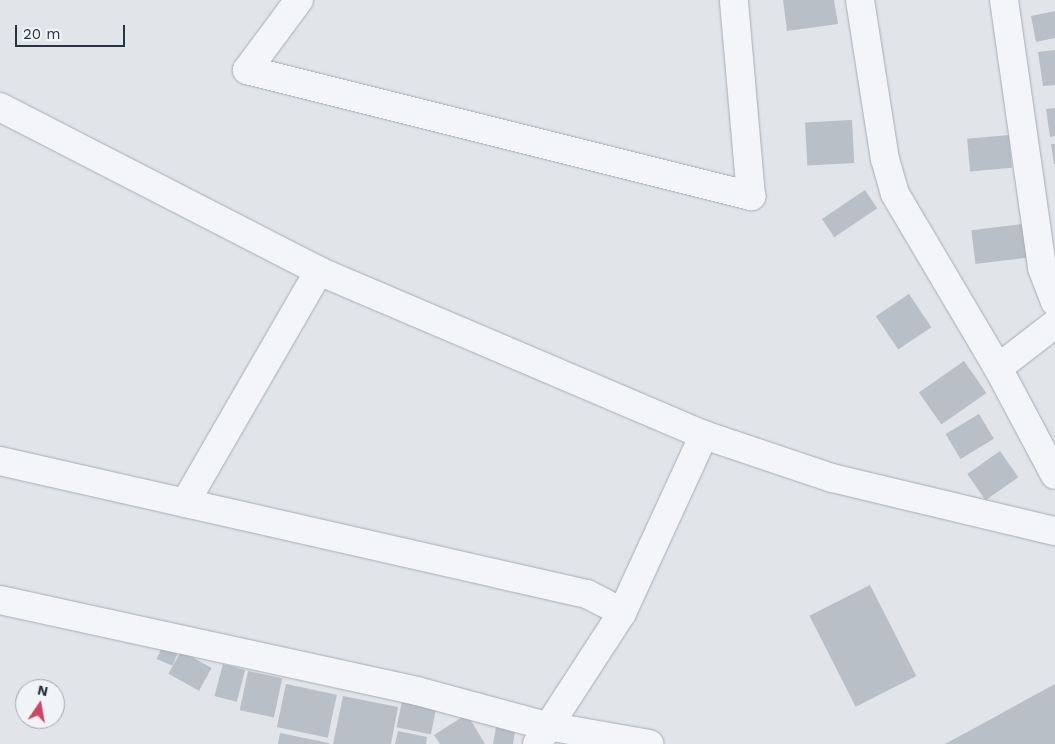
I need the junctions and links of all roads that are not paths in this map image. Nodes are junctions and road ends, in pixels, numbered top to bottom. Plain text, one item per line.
1 (299, 0) edge
2 (734, 0) edge
3 (860, 0) edge
4 (1004, 0) edge
5 (0, 107) edge
6 (1049, 267) edge
7 (319, 271) junction
8 (1055, 302) edge
9 (1055, 324) edge
10 (998, 368) junction
11 (704, 435) junction
12 (0, 461) edge
13 (1051, 463) edge
14 (185, 503) junction
15 (1055, 531) edge
16 (0, 600) edge
17 (622, 613) junction
18 (542, 735) edge
19 (649, 744) edge

1 - 2 street
3 - 10 street
4 - 6 street
5 - 7 street
6 - 8 street
7 - 11 street
7 - 14 street
9 - 10 street
10 - 13 street
11 - 15 street
11 - 17 street
12 - 14 street
14 - 17 street
16 - 18 street
17 - 18 street
18 - 19 street

